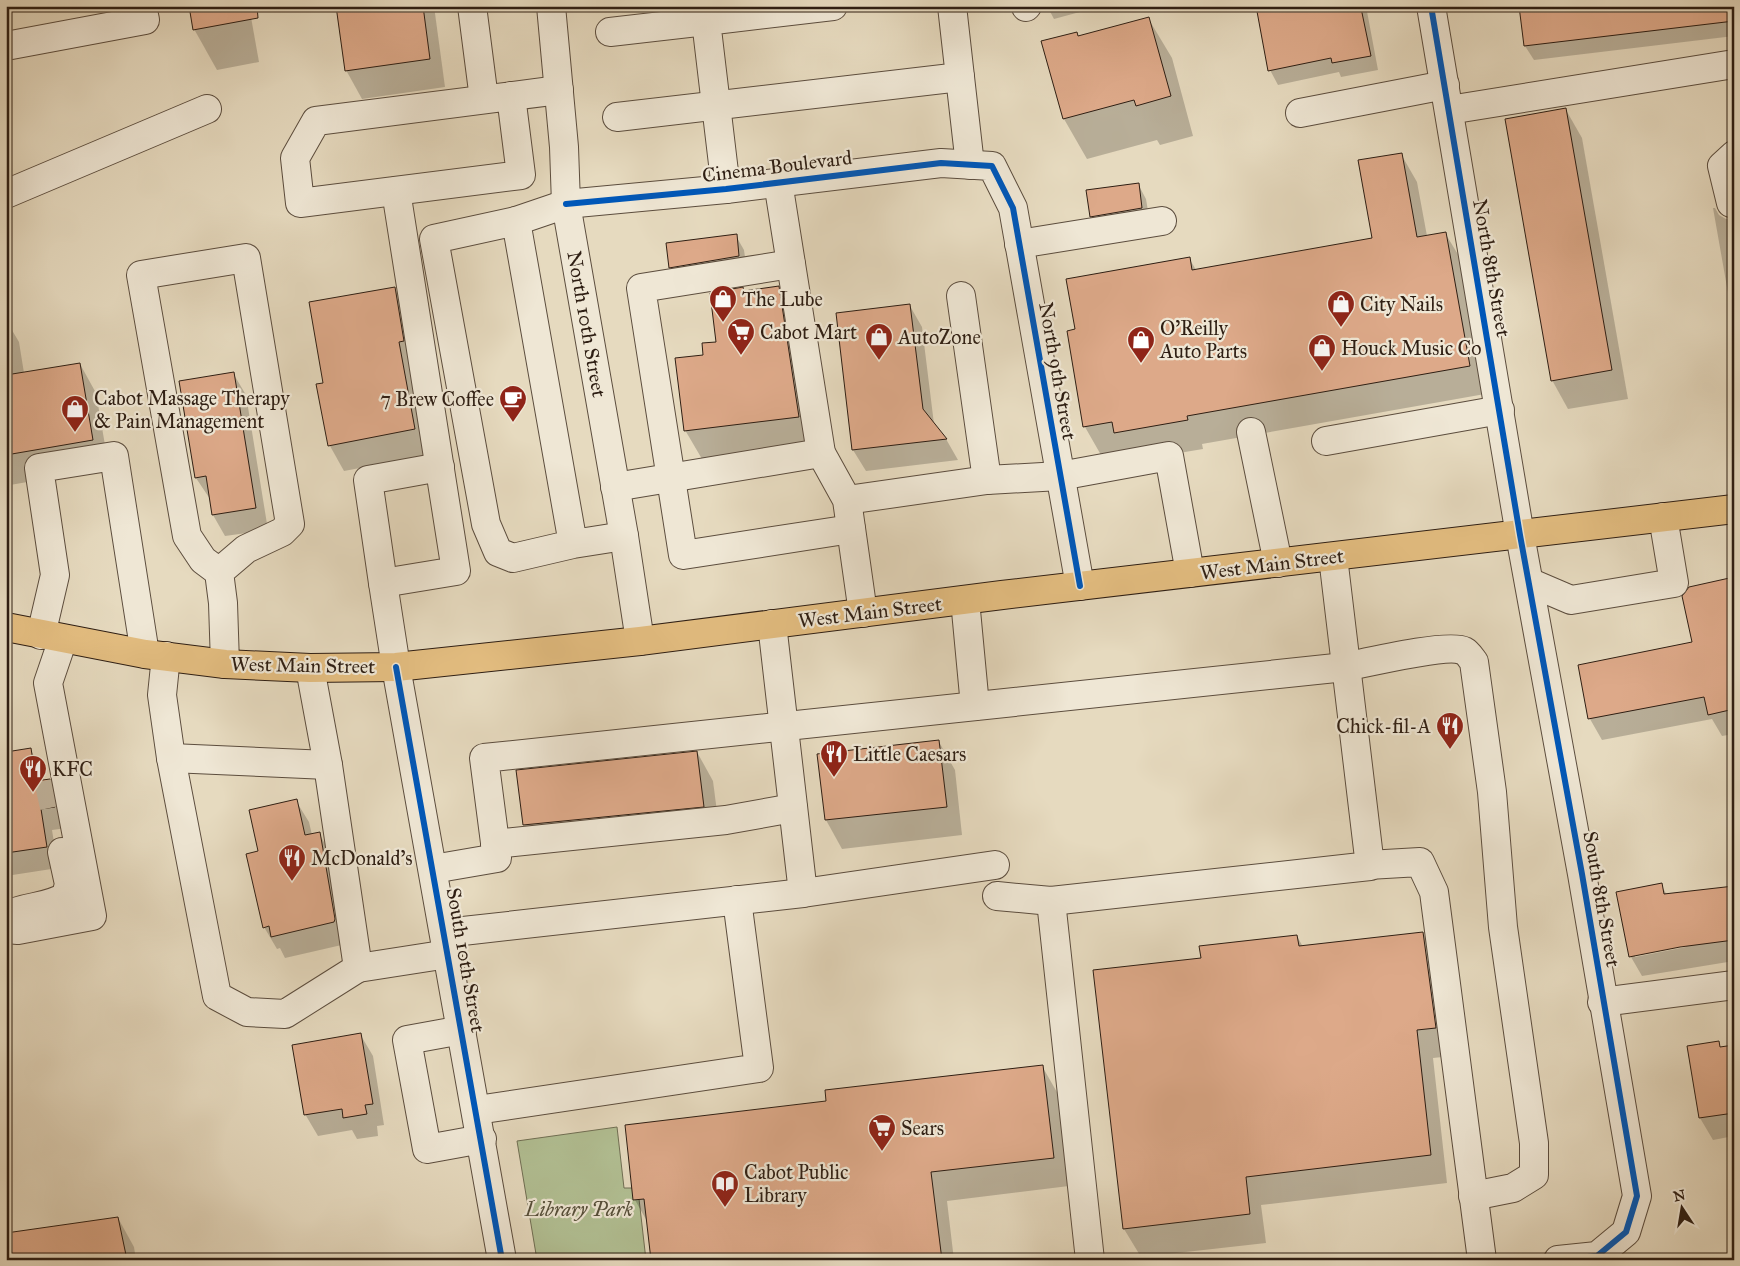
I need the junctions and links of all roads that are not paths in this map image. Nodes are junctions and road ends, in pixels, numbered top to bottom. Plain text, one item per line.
1 (142, 6) edge
2 (472, 6) edge
3 (551, 6) edge
4 (833, 6) edge
5 (952, 6) edge
6 (1431, 6) edge
7 (733, 12) edge
8 (706, 21) junction
9 (610, 32) dead end
10 (6, 46) edge
11 (1734, 64) edge
12 (960, 77) junction
13 (559, 90) junction
14 (497, 98) junction
15 (1447, 98) junction
16 (716, 105) junction
17 (207, 109) dead end
18 (1300, 113) dead end
19 (617, 117) dead end
20 (1734, 155) edge
21 (981, 165) junction
22 (778, 182) junction
23 (726, 189) junction
24 (396, 191) junction
25 (6, 194) edge
26 (1731, 203) dead end
27 (566, 204) junction
28 (516, 221) junction
29 (1162, 221) dead end
30 (1019, 244) junction
31 (791, 264) junction
32 (961, 296) dead end
33 (1500, 410) junction
34 (1251, 432) dead end
35 (1326, 441) dead end
36 (821, 453) junction
37 (440, 467) junction
38 (1060, 476) junction
39 (671, 477) junction
40 (987, 480) junction
41 (615, 487) junction
42 (847, 500) junction
43 (1734, 509) edge
44 (1663, 518) junction
45 (851, 529) junction
46 (1520, 535) junction
47 (624, 536) junction
48 (573, 544) junction
49 (1333, 557) junction
50 (1278, 563) junction
51 (219, 572) junction
52 (1190, 573) junction
53 (1529, 582) junction
54 (383, 583) junction
55 (1080, 586) junction
56 (965, 600) junction
57 (863, 613) junction
58 (772, 624) junction
59 (6, 627) edge
60 (52, 637) junction
61 (640, 641) junction
62 (156, 655) junction
63 (226, 664) junction
64 (396, 667) junction
65 (1345, 667) junction
66 (310, 668) junction
67 (975, 706) junction
68 (54, 715) junction
69 (783, 726) junction
70 (171, 758) junction
71 (328, 764) junction
72 (48, 780) tunnel mouth
73 (54, 807) tunnel mouth
74 (793, 808) junction
75 (495, 844) junction
76 (996, 865) dead end
77 (1368, 865) junction
78 (433, 869) junction
79 (803, 893) junction
80 (997, 896) dead end
81 (737, 900) junction
82 (1051, 901) junction
83 (6, 916) edge
84 (6, 929) edge
85 (446, 943) junction
86 (358, 968) junction
87 (1734, 985) edge
88 (1602, 1002) junction
89 (462, 1030) junction
90 (477, 1110) junction
91 (482, 1139) junction
92 (1473, 1196) junction
93 (502, 1260) edge
94 (1090, 1260) edge
95 (1482, 1260) edge
96 (1558, 1260) edge

1 - 10 street
2 - 14 street
3 - 13 street, North 10th Street
4 - 7 street
5 - 12 street
6 - 15 street, North 8th Street
7 - 8 street
8 - 9 street
8 - 16 street
11 - 15 street
12 - 16 street
12 - 21 street
13 - 14 street
13 - 27 street, North 10th Street
14 - 24 street
14 - 24 street
15 - 18 street
15 - 33 street, North 8th Street
16 - 19 street
16 - 23 street
17 - 25 street
20 - 26 street
21 - 22 street, Cinema Boulevard
21 - 30 street, North 9th Street
22 - 23 street, Cinema Boulevard
22 - 31 street
23 - 27 street, Cinema Boulevard
24 - 37 street
27 - 28 street, Cinema Boulevard
27 - 41 street, North 10th Street
28 - 48 street
28 - 48 street, Cinema Boulevard
29 - 30 street
30 - 38 street, North 9th Street
31 - 36 street
31 - 39 street
32 - 40 street
33 - 35 street
33 - 46 street, North 8th Street
34 - 50 street
36 - 39 street
36 - 42 street
37 - 54 street, South 10th Street
37 - 54 street
38 - 40 street
38 - 52 street
38 - 55 street, North 9th Street
39 - 41 street
39 - 45 street
40 - 42 street
41 - 47 street, North 10th Street
42 - 45 street
43 - 44 main road, West Main Street
44 - 46 main road, West Main Street
44 - 53 street
45 - 57 street
46 - 49 main road, West Main Street
46 - 53 street, South 8th Street
47 - 48 street
47 - 61 street, North 10th Street
49 - 50 main road, West Main Street
49 - 65 street
50 - 52 main road, West Main Street
51 - 51 street
51 - 63 street
52 - 55 main road, West Main Street
53 - 88 street, South 8th Street
54 - 64 street, South 10th Street
55 - 56 main road, West Main Street
56 - 57 main road, West Main Street
56 - 67 street
57 - 58 main road, West Main Street
58 - 61 main road, West Main Street
58 - 69 street
59 - 60 main road, West Main Street
60 - 62 main road, West Main Street
60 - 62 street
60 - 68 street
61 - 64 main road, West Main Street
62 - 63 main road, West Main Street
62 - 70 street
63 - 66 main road, West Main Street
64 - 66 main road, West Main Street
64 - 78 street, South 10th Street
65 - 67 street
65 - 77 street
65 - 92 street
66 - 71 street
67 - 69 street
68 - 72 street
68 - 84 street
69 - 74 street
69 - 75 street
70 - 71 street
70 - 86 street
71 - 86 street
73 - 83 street
74 - 75 street
74 - 79 street
75 - 78 street
76 - 79 street
77 - 82 street
77 - 92 street
78 - 85 street, South 10th Street
79 - 81 street
80 - 82 street
81 - 85 street
81 - 90 street
82 - 94 street
85 - 86 street
85 - 89 street, South 10th Street
87 - 88 street
88 - 96 street, South 8th Street
89 - 90 street, South 10th Street
89 - 91 street
90 - 91 street, South 10th Street
91 - 93 street, South 10th Street
92 - 95 street

